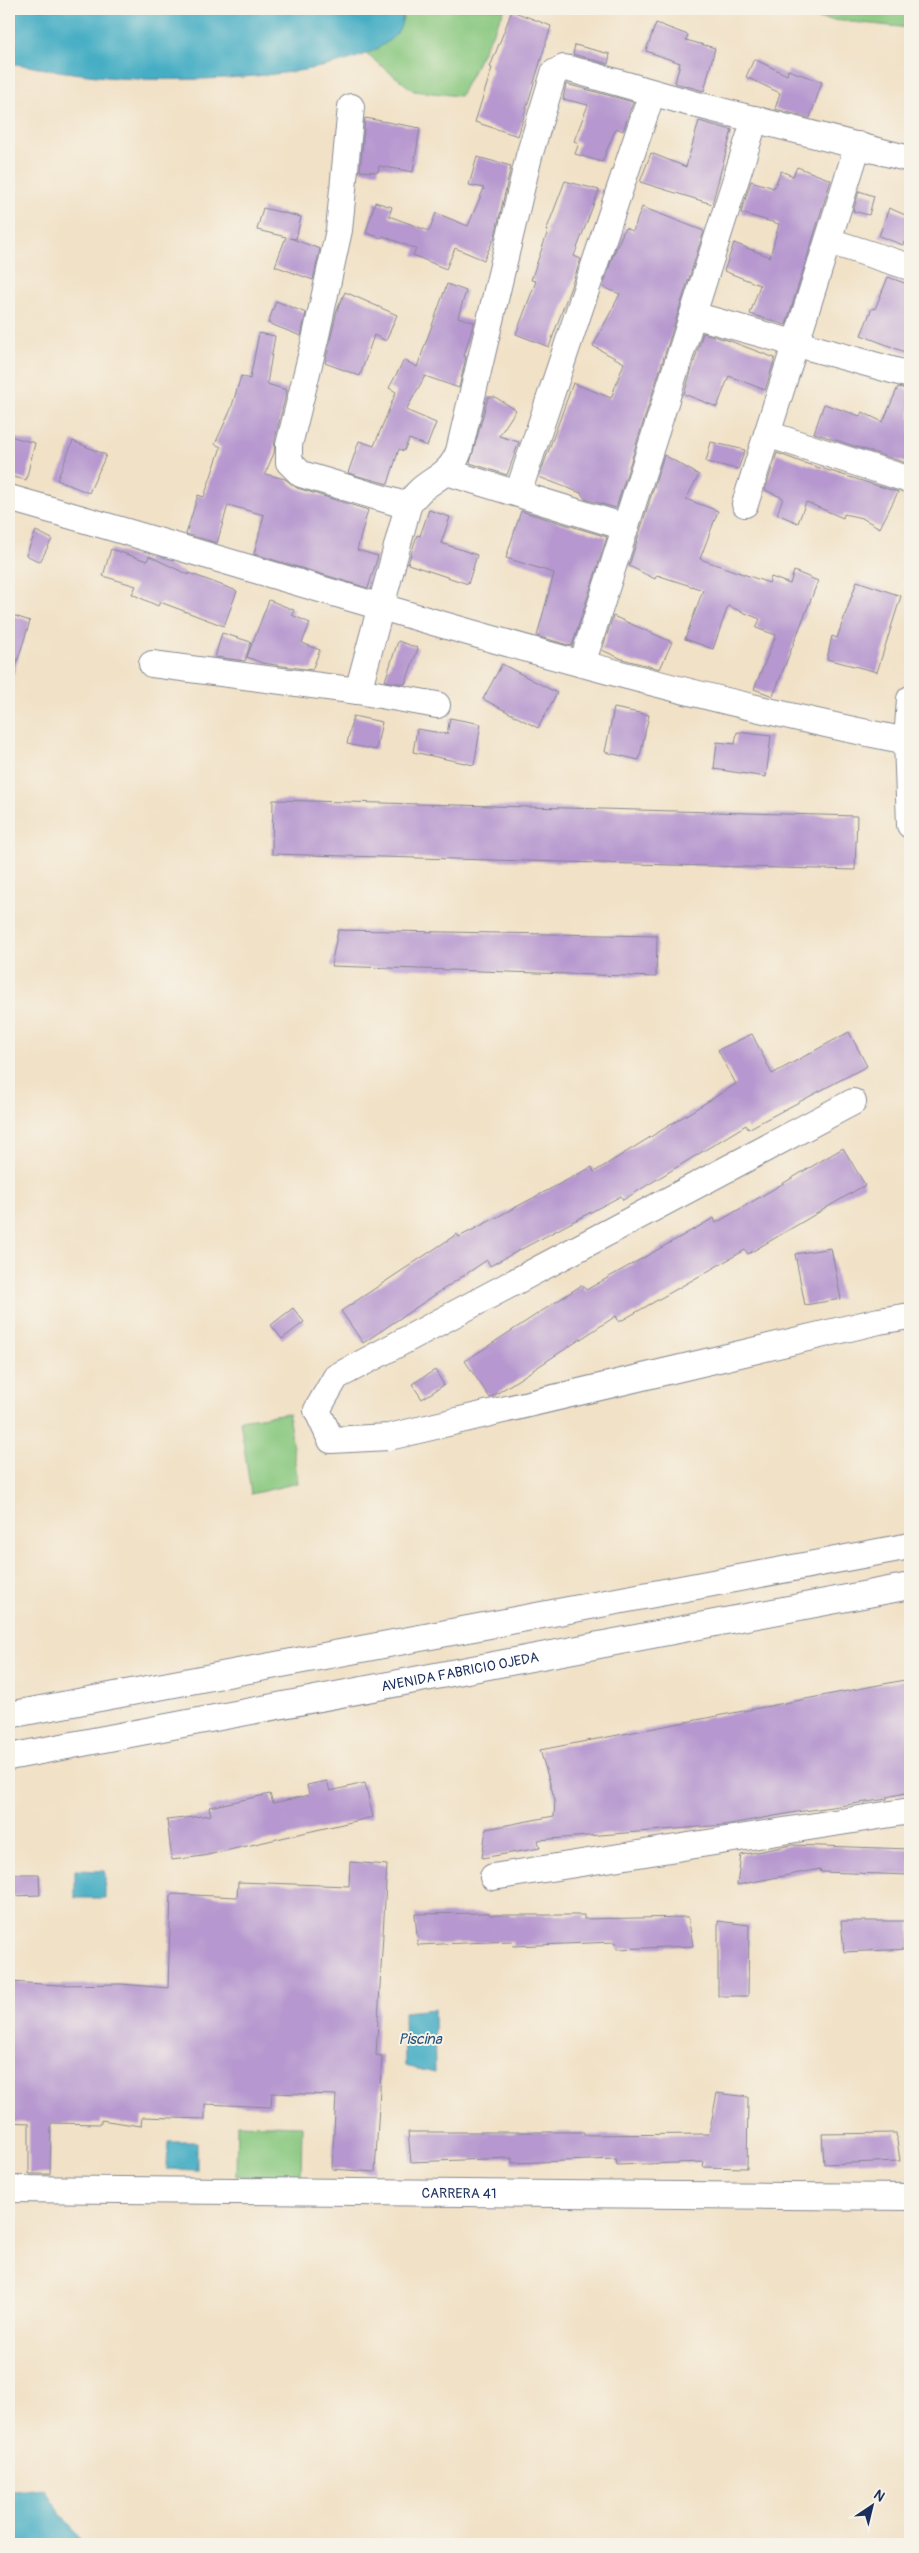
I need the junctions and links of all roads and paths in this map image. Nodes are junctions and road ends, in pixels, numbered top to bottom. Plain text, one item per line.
1 (652, 93) junction
2 (351, 107) dead end
3 (755, 119) junction
4 (858, 145) junction
5 (910, 159) edge
6 (829, 241) junction
7 (910, 266) edge
8 (693, 315) junction
9 (795, 342) junction
10 (910, 374) edge
11 (768, 434) junction
12 (447, 472) junction
13 (910, 480) edge
14 (518, 494) junction
15 (9, 498) edge
16 (746, 504) dead end
17 (408, 506) junction
18 (625, 527) junction
19 (381, 607) junction
20 (152, 664) dead end
21 (582, 664) junction
22 (358, 691) junction
23 (910, 699) edge
24 (437, 705) dead end
25 (907, 741) junction
26 (910, 825) edge
27 (853, 1102) dead end
28 (910, 1316) edge
29 (910, 1546) edge
30 (910, 1586) edge
31 (9, 1695) edge
32 (45, 1708) junction
33 (9, 1715) edge
34 (9, 1757) edge
35 (910, 1811) edge
36 (493, 1877) dead end
37 (9, 2190) edge
38 (910, 2197) edge

1 - 3 street
1 - 12 street
1 - 14 street
2 - 17 street
3 - 4 street
3 - 8 street
4 - 5 street
4 - 6 street
6 - 7 street
6 - 9 street
8 - 9 street
8 - 18 street
9 - 10 street
9 - 11 street
11 - 13 street
11 - 16 street
12 - 14 street
12 - 17 street
14 - 18 street
15 - 19 street
17 - 19 street
18 - 21 street
19 - 21 street
19 - 22 street
20 - 22 street
21 - 25 street
22 - 24 street
23 - 25 street
25 - 26 street
27 - 28 street
29 - 32 street
30 - 34 street, AVENIDA FABRICIO OJEDA
31 - 32 street
32 - 33 street
35 - 36 street
37 - 38 street, CARRERA 41

